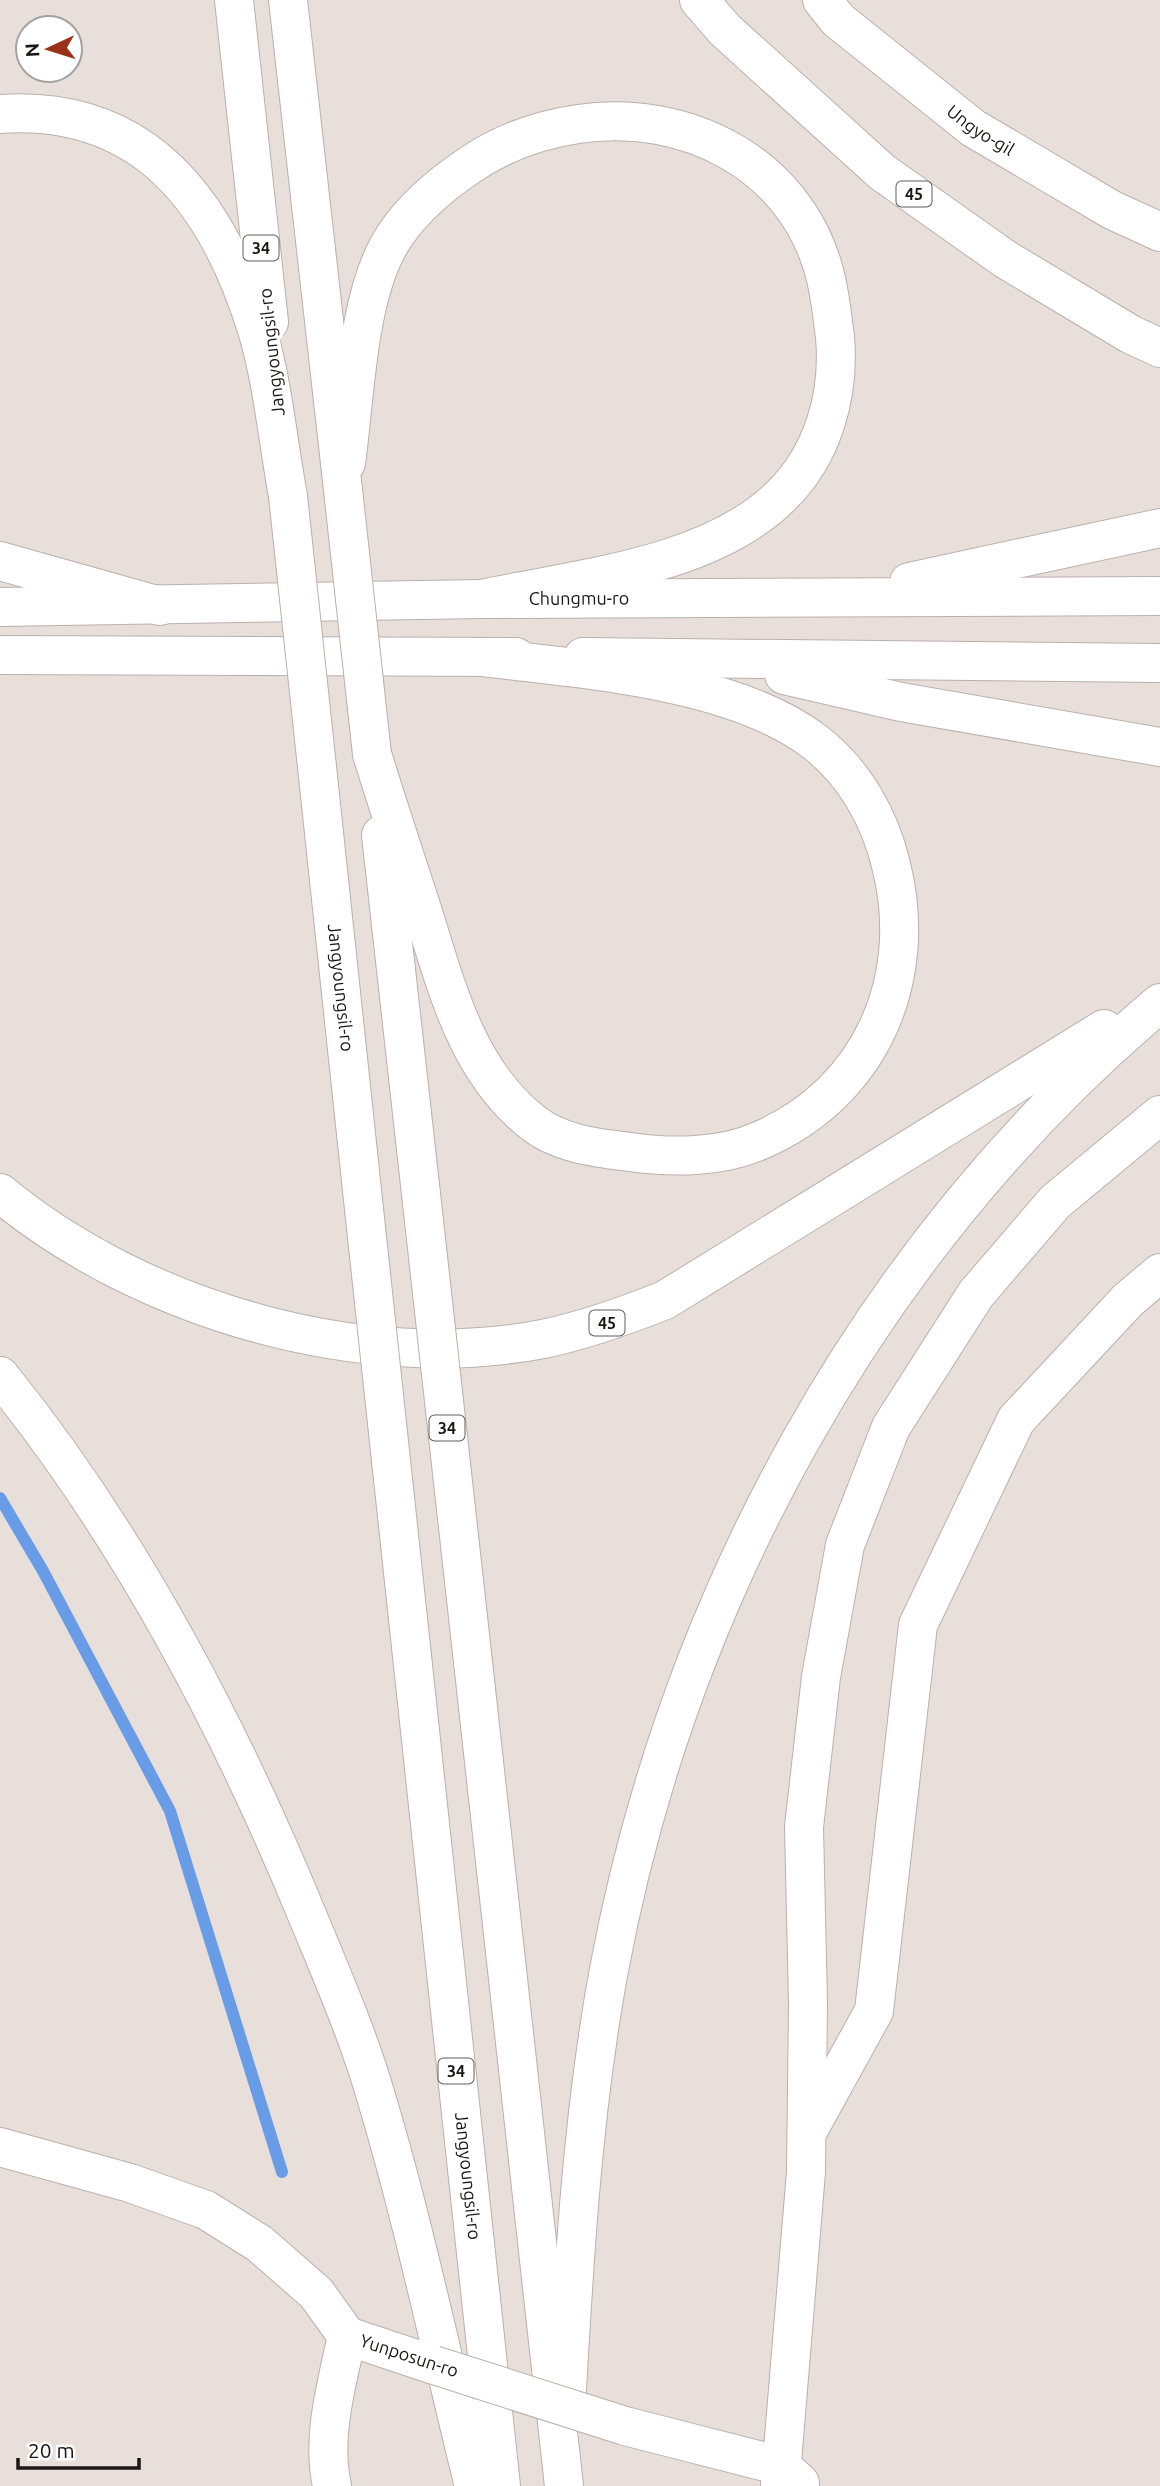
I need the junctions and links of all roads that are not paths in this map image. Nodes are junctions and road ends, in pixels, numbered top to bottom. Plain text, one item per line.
1 (234, 0) edge
2 (288, 0) edge
3 (699, 0) edge
4 (822, 0) edge
5 (0, 114) edge
6 (1160, 232) edge
7 (1160, 348) edge
8 (342, 489) junction
9 (288, 495) junction
10 (1160, 528) edge
11 (0, 561) edge
12 (1160, 596) edge
13 (481, 599) junction
14 (827, 599) junction
15 (160, 606) junction
16 (0, 607) edge
17 (0, 655) edge
18 (481, 657) junction
19 (710, 658) junction
20 (1160, 663) edge
21 (1160, 747) edge
22 (372, 754) junction
23 (1160, 994) edge
24 (1160, 1003) edge
25 (1160, 1115) edge
26 (0, 1193) edge
27 (1160, 1273) edge
28 (0, 1376) edge
29 (807, 2132) junction
30 (0, 2147) edge
31 (347, 2336) junction
32 (563, 2478) edge
33 (788, 2479) edge
34 (331, 2486) edge
35 (474, 2486) edge
36 (501, 2486) edge

1 - 9 main road, Jangyoungsil-ro / 34
2 - 8 main road, 34
3 - 7 main road, 45
4 - 6 main road, Ungyo-gil
5 - 9 main road
8 - 13 main road
8 - 22 main road, 34, bridge
9 - 36 main road, Jangyoungsil-ro / 34, bridge
10 - 14 main road
11 - 15 main road
12 - 14 main road, Chungmu-ro
13 - 14 main road, Chungmu-ro
13 - 15 main road, Chungmu-ro
15 - 16 main road, Chungmu-ro
17 - 18 main road
18 - 19 main road
18 - 22 main road
19 - 20 main road
19 - 21 main road
22 - 32 main road, 34, bridge
23 - 26 main road, 45
24 - 32 main road
25 - 29 main road
27 - 29 main road
28 - 35 main road
29 - 33 main road
30 - 31 main road, Yunposun-ro
31 - 33 main road, Yunposun-ro, bridge
31 - 34 main road

